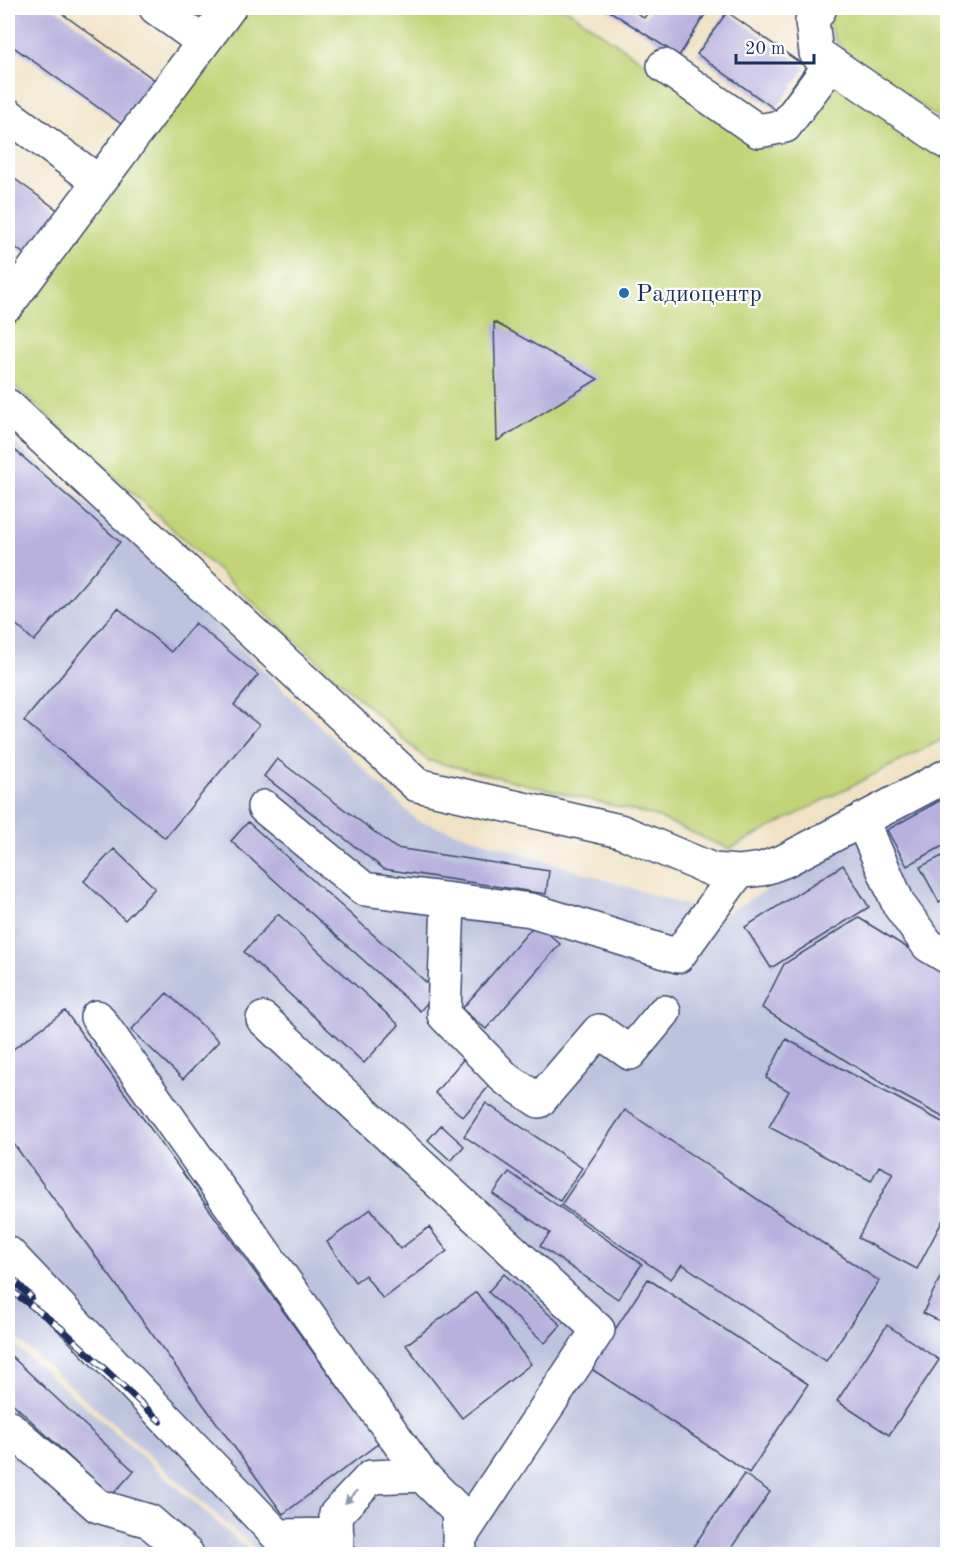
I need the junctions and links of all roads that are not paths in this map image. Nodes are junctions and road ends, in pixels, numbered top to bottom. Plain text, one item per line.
1 (156, 8) edge
2 (229, 8) edge
3 (820, 8) edge
4 (203, 42) junction
5 (831, 64) junction
6 (664, 66) dead end
7 (8, 115) edge
8 (948, 143) edge
9 (99, 182) junction
10 (8, 304) edge
11 (8, 406) edge
12 (948, 775) edge
13 (264, 807) dead end
14 (862, 820) junction
15 (738, 872) junction
16 (448, 900) junction
17 (948, 957) edge
18 (664, 1011) dead end
19 (97, 1017) dead end
20 (263, 1019) dead end
21 (8, 1253) edge
22 (8, 1426) edge
23 (422, 1475) junction
24 (337, 1545) edge
25 (459, 1547) edge
26 (187, 1554) edge

1 - 4 street
2 - 4 street
3 - 5 street
4 - 9 street
5 - 6 street
5 - 8 street
7 - 9 street
9 - 10 street
11 - 15 street
12 - 14 street
13 - 16 street
14 - 15 street
14 - 17 street
15 - 16 street
16 - 18 street
19 - 23 street
20 - 25 street
21 - 24 street
22 - 26 street
23 -> 24 street
23 - 25 street

